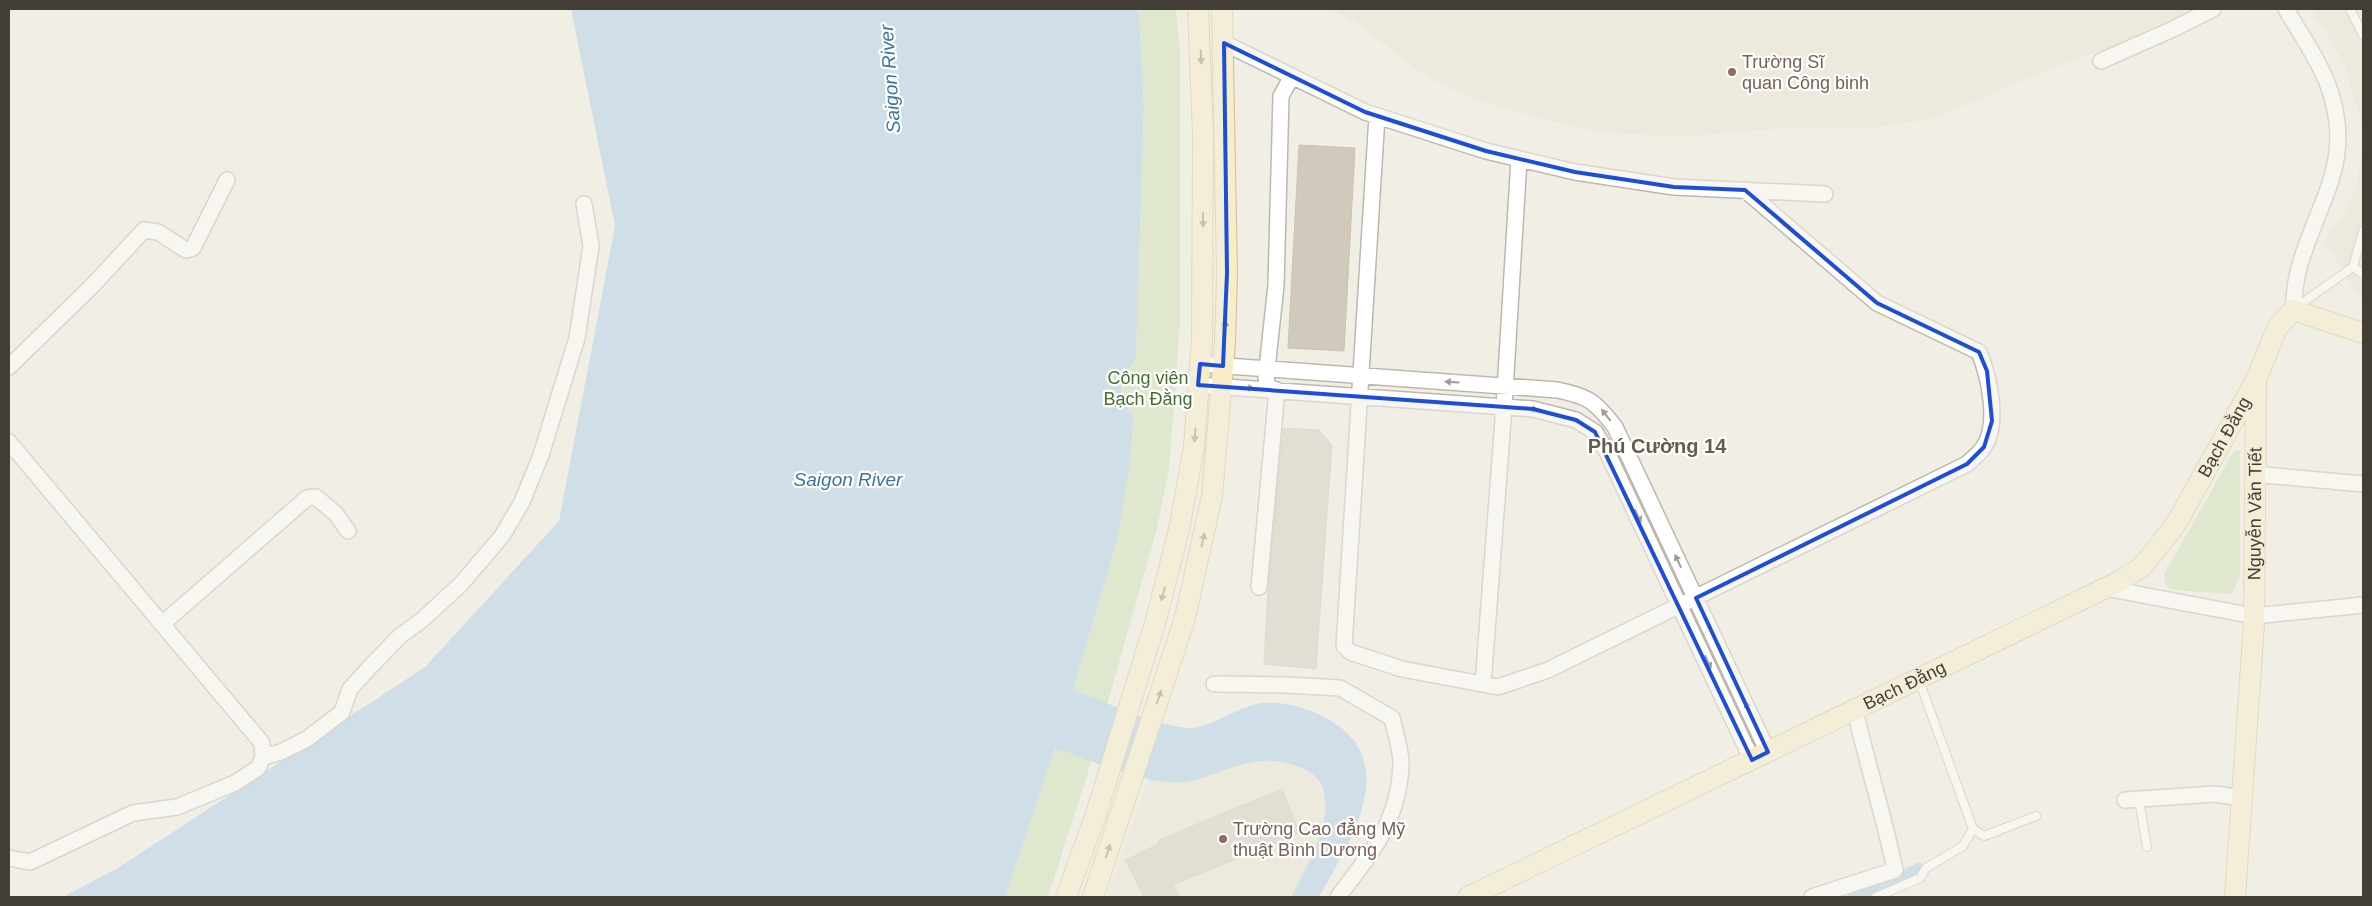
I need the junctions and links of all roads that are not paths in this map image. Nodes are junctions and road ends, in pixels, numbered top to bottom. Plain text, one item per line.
1 (1198, 9) edge
2 (1222, 9) edge
3 (2213, 9) edge
4 (2286, 9) edge
5 (2350, 9) edge
6 (2363, 36) edge
7 (1224, 43) junction
8 (2101, 61) dead end
9 (1292, 76) junction
10 (1377, 116) junction
11 (1519, 159) junction
12 (227, 180) dead end
13 (1745, 190) junction
14 (1825, 194) dead end
15 (584, 204) dead end
16 (2363, 231) edge
17 (2353, 267) junction
18 (2363, 274) edge
19 (2292, 310) junction
20 (2363, 333) edge
21 (1200, 364) junction
22 (1223, 366) junction
23 (9, 367) edge
24 (1268, 369) junction
25 (1360, 376) junction
26 (2256, 380) junction
27 (1198, 385) junction
28 (1506, 386) junction
29 (1221, 387) junction
30 (1278, 390) junction
31 (1359, 396) junction
32 (1504, 407) junction
33 (9, 442) edge
34 (2254, 474) junction
35 (2363, 484) edge
36 (348, 531) dead end
37 (1259, 587) dead end
38 (2105, 588) junction
39 (1696, 598) junction
40 (2363, 605) edge
41 (1681, 606) junction
42 (2254, 616) junction
43 (162, 624) junction
44 (1918, 678) junction
45 (1214, 684) dead end
46 (1483, 684) junction
47 (1855, 710) junction
48 (263, 756) junction
49 (1760, 756) junction
50 (2242, 798) junction
51 (2132, 800) joint
52 (2036, 816) dead end
53 (1973, 829) junction
54 (2147, 847) dead end
55 (9, 858) edge
56 (1066, 897) edge
57 (1093, 897) edge
58 (1338, 897) edge
59 (1468, 897) edge
60 (1812, 897) edge
61 (1876, 897) edge
62 (2236, 897) edge

1 -> 21 street
2 - 7 street
3 - 8 street
4 - 19 street
5 - 6 lane
7 - 9 street
22 -> 7 street
9 - 10 street
9 - 24 street
10 - 11 street
10 - 25 street
11 - 13 street
11 - 28 street
12 - 23 street
13 - 14 street
13 - 39 street
15 - 48 street
16 - 17 lane
17 - 18 lane
17 - 19 lane
19 - 20 street
19 - 26 street, Nguyễn Văn Tiết
21 - 22 street
21 - 27 street
22 - 24 street
22 - 29 street
24 - 25 street
24 - 30 street
28 -> 25 street
25 - 31 street
26 - 34 street, Nguyễn Văn Tiết
26 - 38 street, Bạch Đằng
27 - 29 street
27 -> 56 street
28 - 32 street
39 -> 28 street
29 -> 30 street
57 -> 29 street
30 - 31 street
30 - 37 street
31 - 32 street
31 - 46 street
32 -> 41 street
32 - 46 street
33 - 43 street
34 - 35 street
34 - 42 street, Nguyễn Văn Tiết
36 - 43 street
38 - 42 street
38 - 44 street, Bạch Đằng
39 - 41 street
49 -> 39 street
40 - 42 street
41 - 46 street
41 -> 49 street
42 - 50 street, Nguyễn Văn Tiết
43 - 48 street
44 - 47 street, Bạch Đằng
44 - 53 lane
45 - 58 street
47 - 49 street, Bạch Đằng
47 - 60 street
48 - 55 street
49 - 59 street, Bạch Đằng
50 - 51 street
50 - 62 street, Nguyễn Văn Tiết
51 - 54 lane
52 - 53 lane
53 - 61 lane

